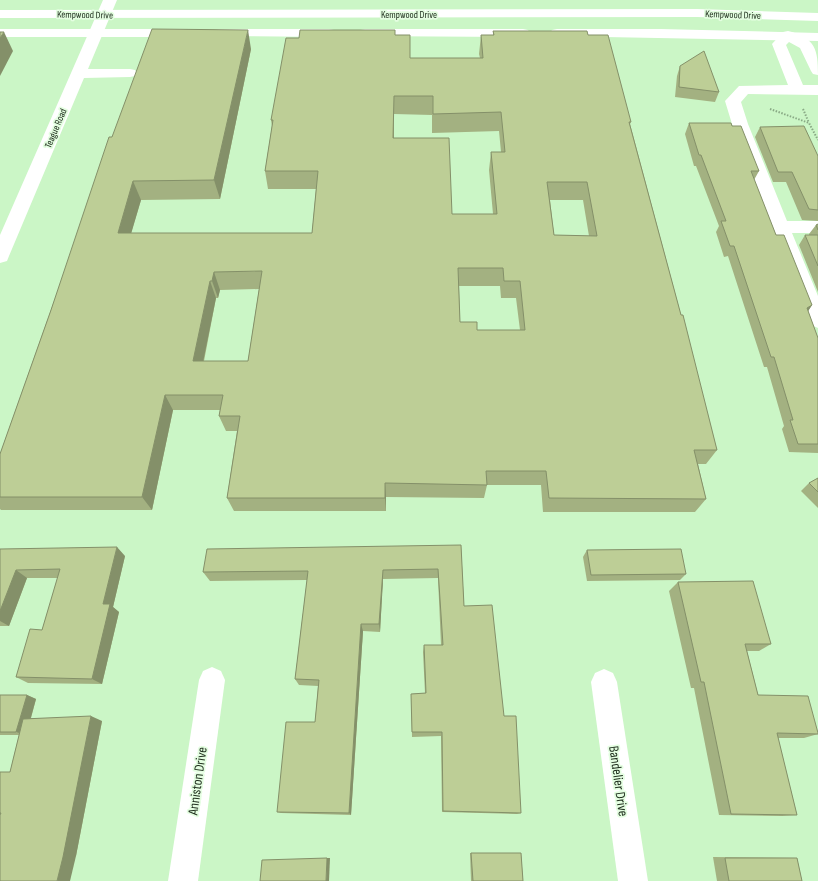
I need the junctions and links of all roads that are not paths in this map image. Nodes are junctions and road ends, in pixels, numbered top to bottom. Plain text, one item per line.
1 (110, 0) edge
2 (0, 14) edge
3 (436, 14) junction
4 (104, 15) junction
5 (777, 15) junction
6 (818, 17) edge
7 (0, 33) edge
8 (95, 33) junction
9 (439, 34) junction
10 (788, 36) junction
11 (818, 37) edge
12 (818, 71) edge
13 (130, 73) dead end
14 (78, 74) junction
15 (797, 89) junction
16 (818, 90) edge
17 (780, 227) junction
18 (818, 227) edge
19 (0, 256) edge
20 (818, 320) edge
21 (212, 680) dead end
22 (604, 682) dead end
23 (182, 881) edge
24 (633, 881) edge

1 - 4 main road, Teague Road
2 - 4 main road, Kempwood Drive
3 - 4 main road, Kempwood Drive
3 - 5 main road, Kempwood Drive
3 - 9 main road
4 - 8 main road, Teague Road
5 - 6 main road, Kempwood Drive
5 - 10 main road
7 - 8 main road, Kempwood Drive
8 - 9 main road, Kempwood Drive
8 - 14 main road, Teague Road
9 - 10 main road, Kempwood Drive
10 - 11 main road, Kempwood Drive
10 - 12 main road
10 - 15 main road
13 - 14 main road
14 - 19 main road, Teague Road
15 - 16 main road
15 - 17 main road
17 - 18 main road
17 - 20 main road
21 - 23 main road, Anniston Drive
22 - 24 main road, Bandelier Drive

